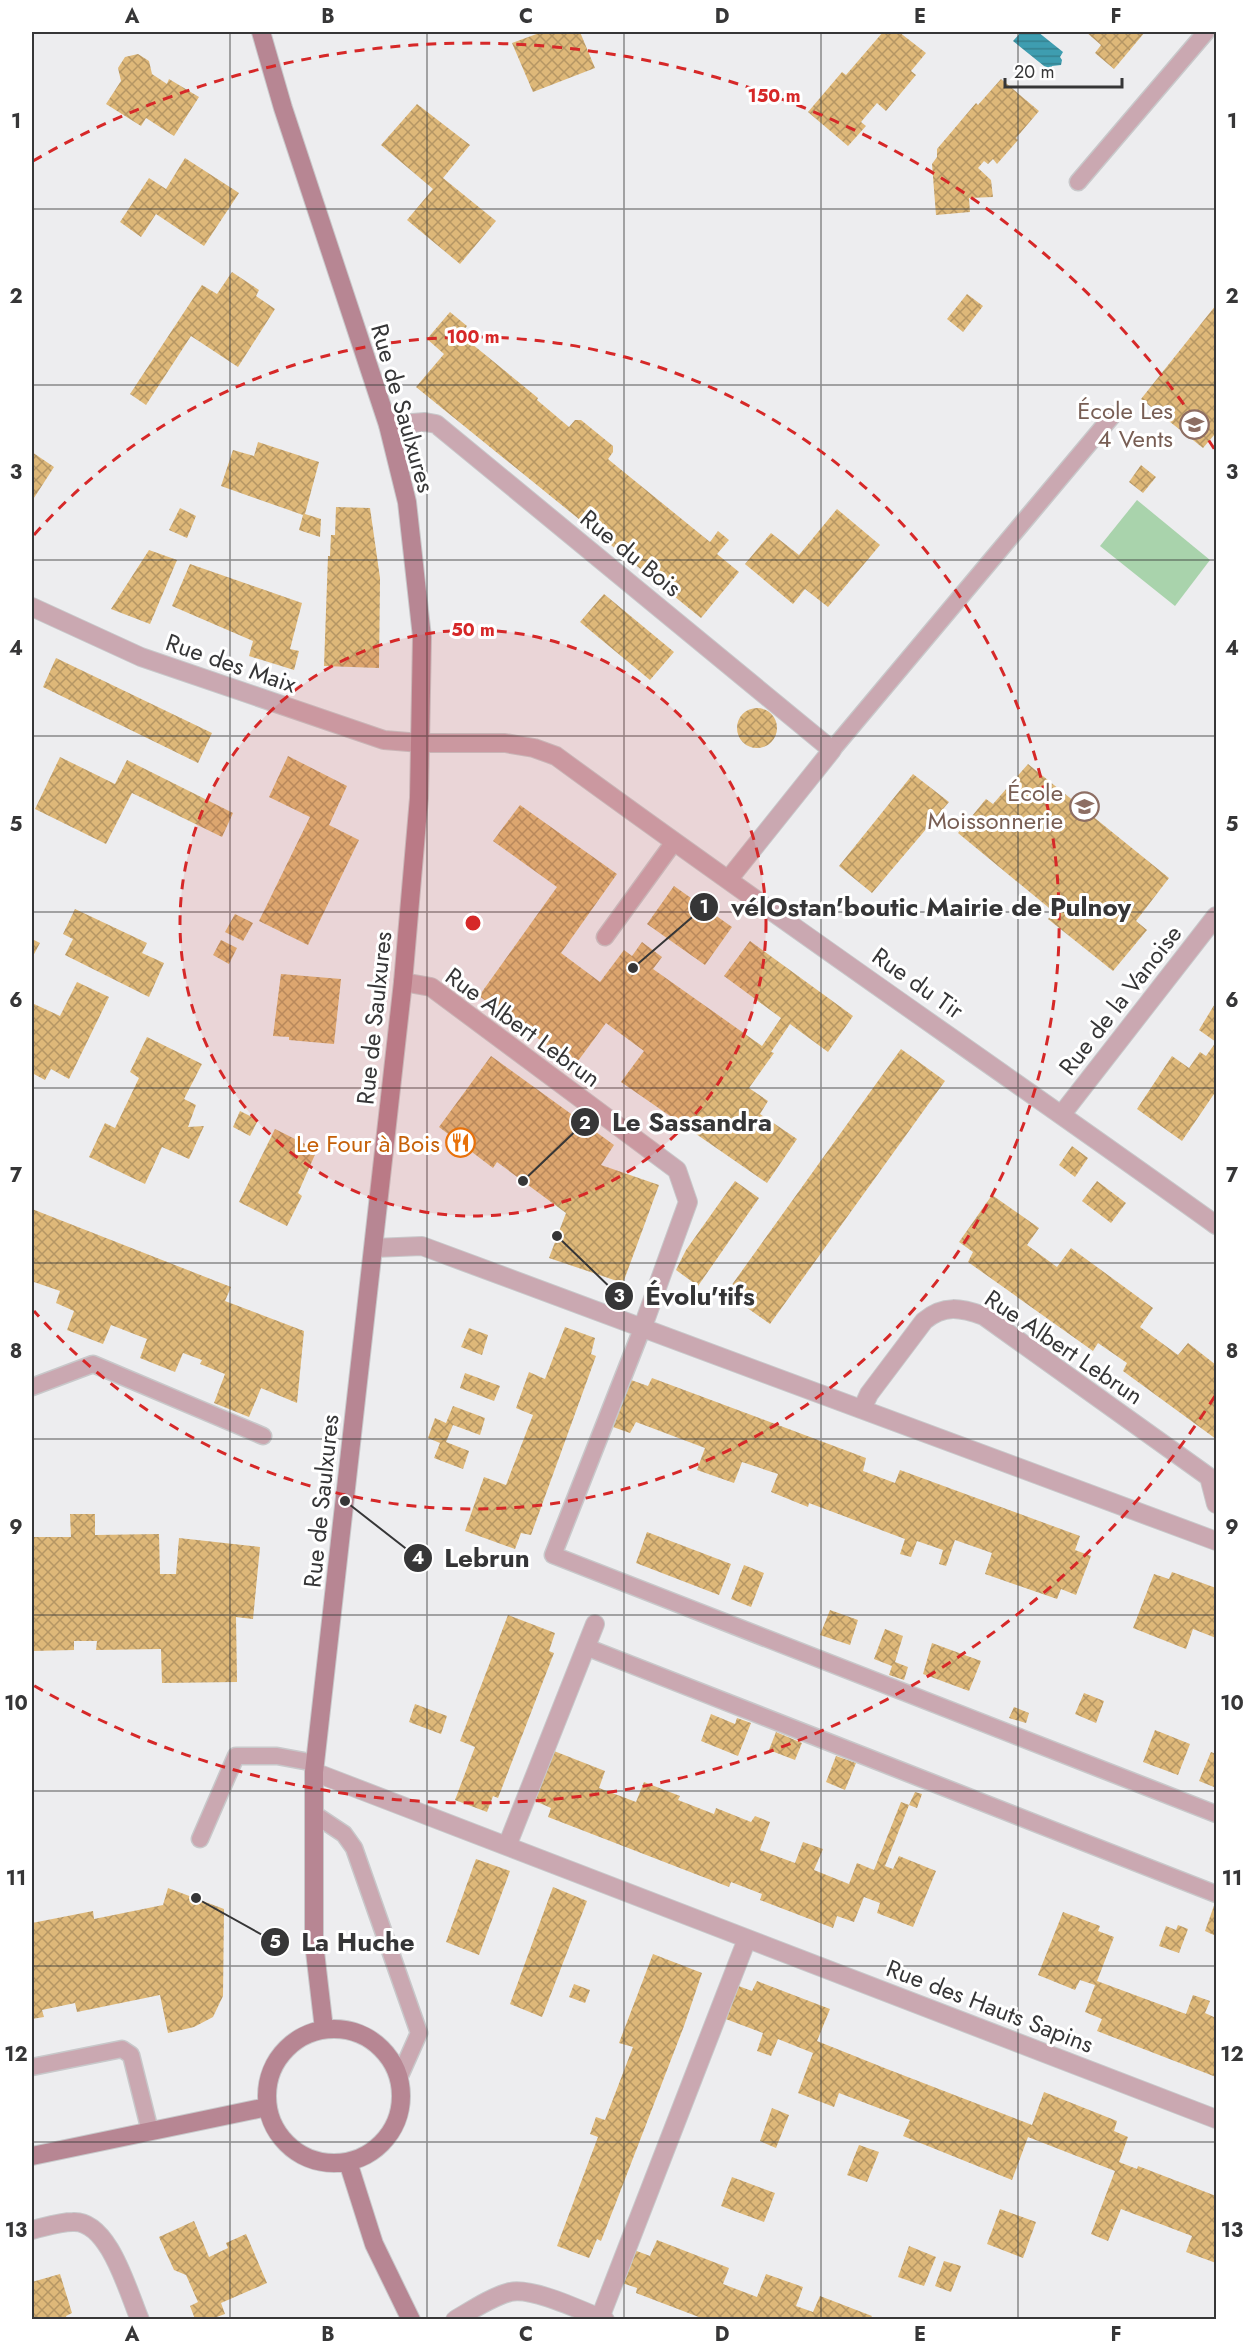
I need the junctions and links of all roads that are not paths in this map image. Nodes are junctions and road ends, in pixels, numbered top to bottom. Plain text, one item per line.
1 (261, 32) edge
2 (1206, 32) edge
3 (1078, 182) dead end
4 (1113, 415) dead end
5 (388, 425) junction
6 (32, 607) edge
7 (422, 743) junction
8 (832, 750) junction
9 (674, 842) junction
10 (728, 880) junction
11 (1216, 916) edge
12 (605, 937) dead end
13 (403, 982) junction
14 (1062, 1114) junction
15 (1216, 1225) edge
16 (374, 1248) junction
17 (642, 1329) junction
18 (32, 1387) edge
19 (862, 1409) junction
20 (263, 1436) dead end
21 (1216, 1503) edge
22 (1216, 1541) edge
23 (595, 1624) dead end
24 (586, 1647) junction
25 (315, 1768) junction
26 (314, 1814) junction
27 (1216, 1814) edge
28 (200, 1839) dead end
29 (507, 1846) junction
30 (1216, 1894) edge
31 (747, 1939) junction
32 (324, 2029) junction
33 (32, 2067) edge
34 (399, 2078) junction
35 (267, 2107) junction
36 (1216, 2119) edge
37 (150, 2131) junction
38 (32, 2156) edge
39 (348, 2162) junction
40 (32, 2230) edge
41 (140, 2319) edge
42 (411, 2319) edge
43 (455, 2319) edge
44 (602, 2319) edge

1 - 5 street, Rue de Saulxures
2 - 3 lane
4 - 8 lane
5 - 7 street, Rue de Saulxures
5 - 8 street, Rue du Bois
6 - 7 street, Rue des Maix
7 - 9 street, Rue du Tir
7 - 13 street, Rue de Saulxures
8 - 10 street
9 - 10 street, Rue du Tir
9 - 12 lane
10 - 14 street, Rue du Tir
11 - 14 street, Rue de la Vanoise
13 - 16 street, Rue de Saulxures
13 - 17 street, Rue Albert Lebrun
14 - 15 street, Rue du Tir
16 - 17 street
16 - 25 street, Rue de Saulxures
17 - 19 street
17 - 27 lane
18 - 20 lane
19 - 21 street, Rue Albert Lebrun
19 - 22 street
23 - 24 street
24 - 29 street
24 - 30 lane
25 - 26 street, Rue de Saulxures
25 - 28 lane
25 - 29 street, Rue des Hauts Sapins
26 - 32 street, Rue de Saulxures
26 - 34 lane
29 - 31 street, Rue des Hauts Sapins
31 - 36 street, Rue des Hauts Sapins
31 - 44 street
32 - 34 street
32 - 35 street
33 - 37 lane
34 - 39 street
35 - 37 street
35 - 39 street
37 - 38 street
39 - 42 street
40 - 41 street
43 - 44 street

